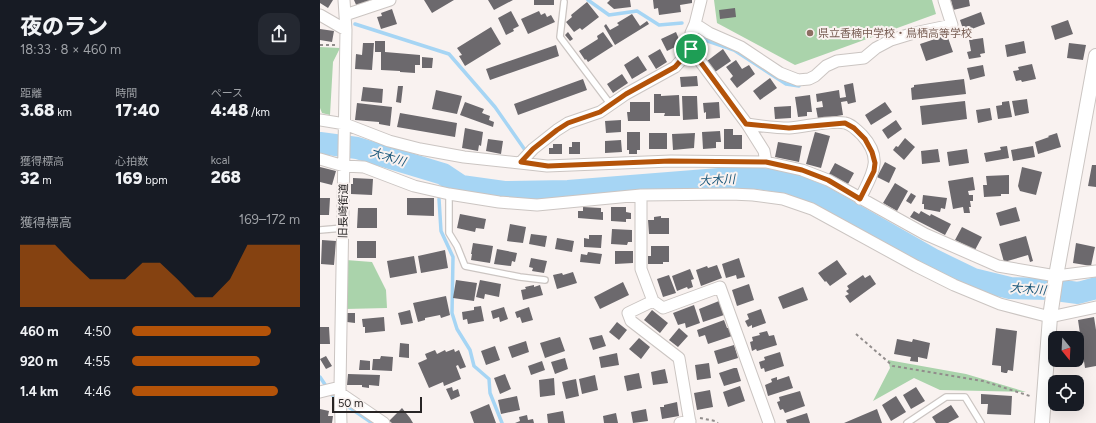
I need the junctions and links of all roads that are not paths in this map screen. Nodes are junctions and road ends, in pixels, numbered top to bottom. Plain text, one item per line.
1 (344, 0) edge
2 (390, 0) edge
3 (701, 0) edge
4 (944, 0) edge
5 (564, 2) dead end
6 (320, 15) edge
7 (345, 15) junction
8 (695, 24) junction
9 (346, 30) junction
10 (691, 49) junction
11 (1096, 56) edge
12 (611, 104) junction
13 (320, 120) edge
14 (345, 124) junction
15 (746, 124) junction
16 (320, 160) edge
17 (521, 162) junction
18 (766, 162) junction
19 (344, 166) junction
20 (449, 194) junction
21 (641, 195) junction
22 (860, 199) junction
23 (343, 228) junction
24 (320, 230) edge
25 (1096, 271) edge
26 (1056, 276) junction
27 (545, 280) dead end
28 (653, 301) junction
29 (1096, 307) edge
30 (1050, 317) junction
31 (338, 389) junction
32 (320, 392) edge
33 (341, 417) edge
34 (687, 421) edge
35 (384, 423) edge
36 (768, 423) edge
37 (907, 423) edge
38 (981, 423) edge
39 (1042, 423) edge

1 - 7 street, 旧長崎街道
2 - 7 street
3 - 8 street
4 - 8 street
5 - 12 lane
6 - 9 street
7 - 9 street, 旧長崎街道
8 - 10 street
9 - 14 street, 旧長崎街道
10 - 12 street
10 - 15 street
11 - 26 street
12 - 17 street
13 - 14 street
14 - 17 street
14 - 19 street, 旧長崎街道
15 - 18 street
15 - 22 street
16 - 19 street
17 - 18 street
18 - 22 street
19 - 20 street
19 - 23 street, 旧長崎街道
20 - 21 street
20 - 27 lane
21 - 28 street
21 - 30 street
22 - 26 street
23 - 24 lane
23 - 31 street, 旧長崎街道
25 - 26 street
26 - 30 street
28 - 34 street
28 - 36 street
29 - 30 street
30 - 39 street
31 - 32 street
31 - 33 street, 旧長崎街道
31 - 35 street
37 - 38 lane

